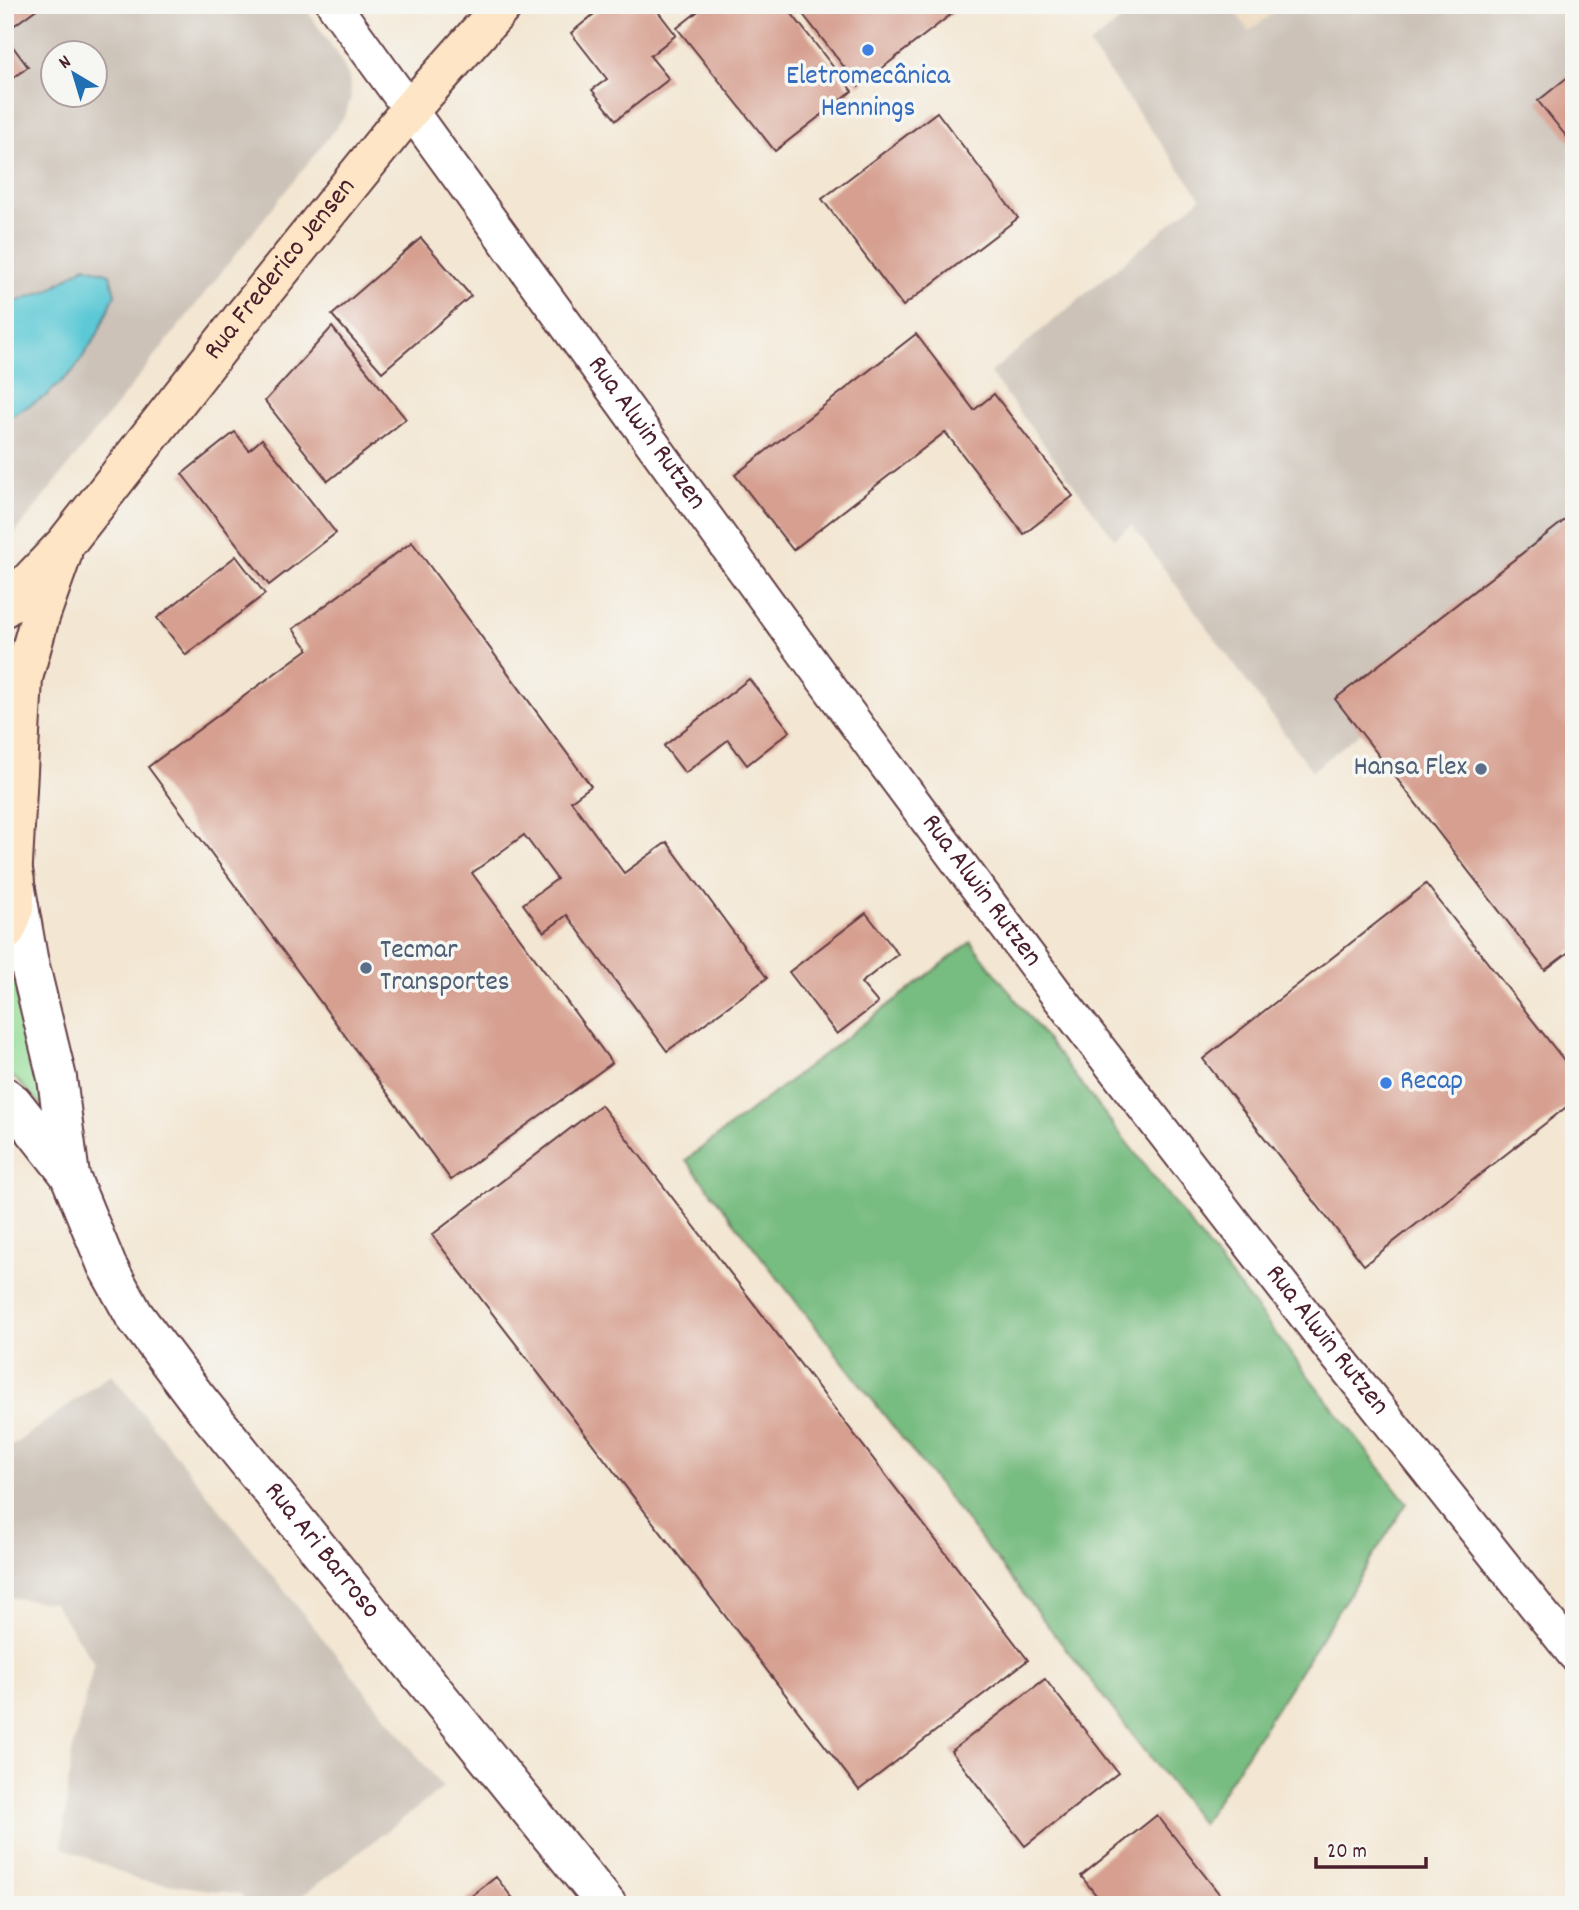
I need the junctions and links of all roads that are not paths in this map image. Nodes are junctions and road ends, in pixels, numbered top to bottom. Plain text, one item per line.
1 (334, 5) edge
2 (503, 5) edge
3 (410, 111) junction
4 (66, 543) junction
5 (5, 607) edge
6 (12, 867) edge
7 (5, 932) edge
8 (5, 1097) edge
9 (70, 1175) junction
10 (1574, 1654) edge
11 (607, 1905) edge

1 - 3 street, Rua Alwin Rutzen
2 - 3 main road, Rua Frederico Jensen
3 - 4 main road, Rua Frederico Jensen
3 - 10 street, Rua Alwin Rutzen
4 - 5 main road, Rua Frederico Jensen
4 - 6 main road, Rua Frederico Jensen
6 - 7 main road, Rua Frederico Jensen
6 - 9 street, Rua Ari Barroso
8 - 9 street, Rua Ari Barroso
9 - 11 street, Rua Ari Barroso

